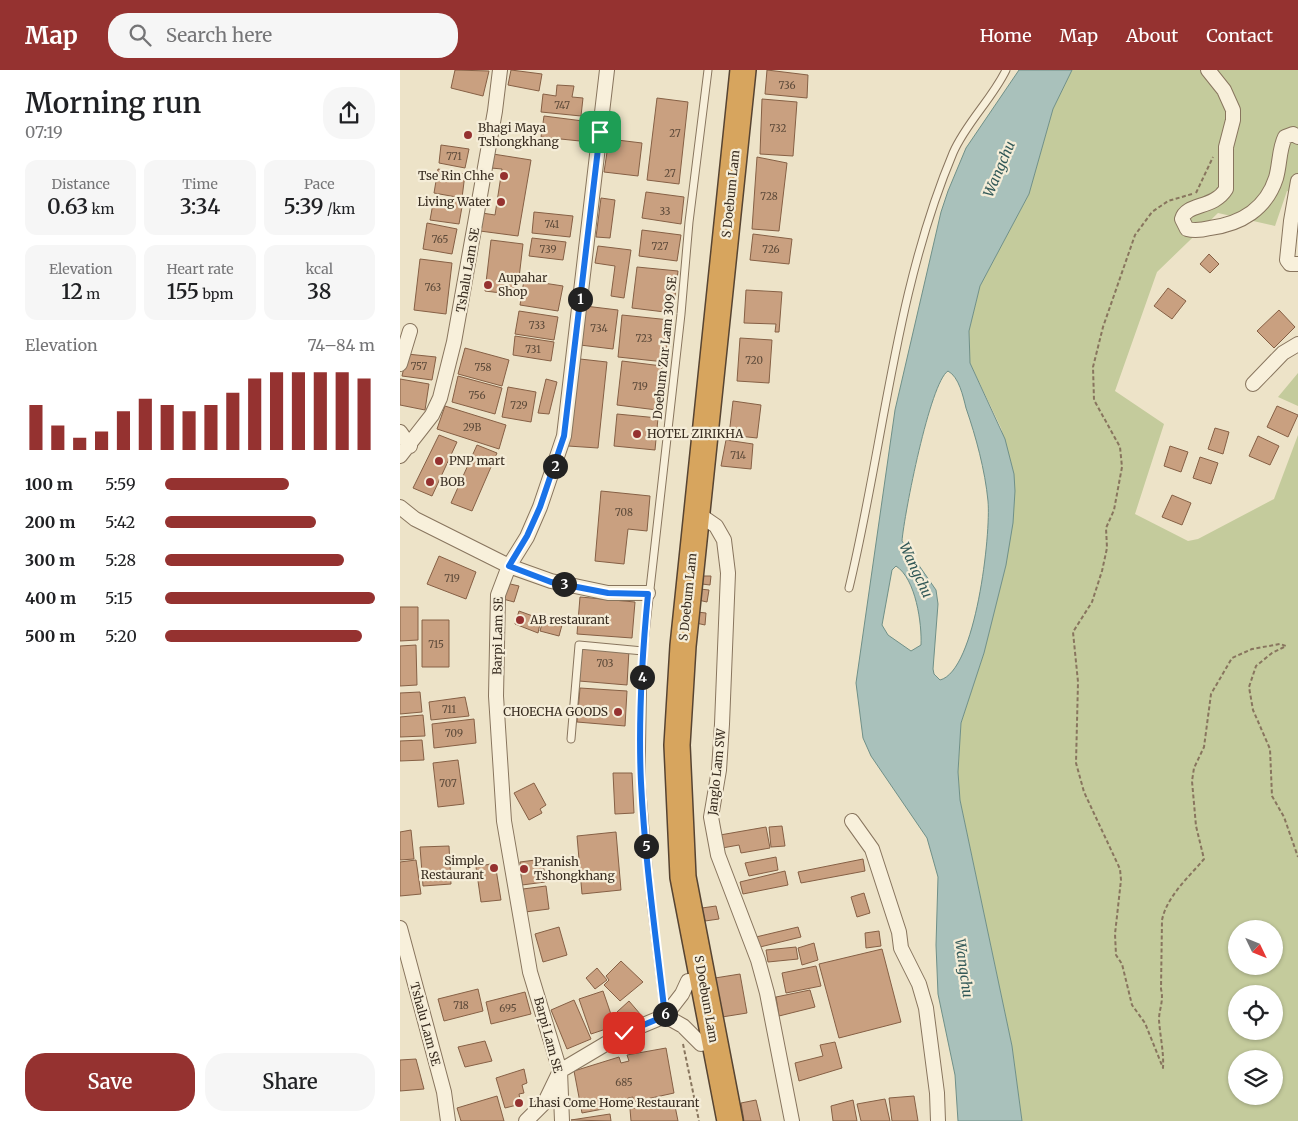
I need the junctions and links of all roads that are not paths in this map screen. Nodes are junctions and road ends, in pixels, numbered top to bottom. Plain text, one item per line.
1 (500, 70) edge
2 (607, 70) edge
3 (708, 70) edge
4 (727, 70) edge
5 (744, 70) edge
6 (1006, 70) edge
7 (1208, 70) edge
8 (1298, 137) edge
9 (1298, 181) edge
10 (1298, 264) edge
11 (410, 331) dead end
12 (1298, 344) edge
13 (400, 364) edge
14 (1253, 384) dead end
15 (400, 432) edge
16 (405, 451) edge
17 (400, 507) edge
18 (697, 513) junction
19 (509, 566) junction
20 (849, 588) dead end
21 (648, 594) junction
22 (643, 650) junction
23 (570, 739) dead end
24 (852, 821) dead end
25 (400, 928) edge
26 (403, 957) edge
27 (688, 981) junction
28 (665, 1016) junction
29 (701, 1044) junction
30 (560, 1071) junction
31 (448, 1121) edge
32 (526, 1121) edge
33 (562, 1121) edge
34 (716, 1121) edge
35 (730, 1121) edge
36 (792, 1121) edge
37 (938, 1121) edge

1 - 16 street, Tshalu Lam SE
2 - 19 street, Barpi Lam SE
3 - 21 lane, Doebum Zur Lam 309 SE
4 - 27 highway, S Doebum Lam
5 - 18 highway, S Doebum Lam
6 - 20 lane
7 - 8 street
9 - 10 street
11 - 13 street
12 - 14 street
15 - 16 street
17 - 19 street
18 - 35 highway, S Doebum Lam
18 - 36 street, Janglo Lam SW
19 - 21 street
19 - 30 street, Barpi Lam SE
21 - 22 lane, Doebum Zur Lam 309 SE
22 - 23 lane
22 - 28 lane, Doebum Zur Lam 309 SE
24 - 37 street
25 - 26 street, Tshalu Lam SE
26 - 31 street, Tshalu Lam SE
27 - 28 street
27 - 29 highway, S Doebum Lam
28 - 29 street
28 - 30 street
29 - 34 highway, S Doebum Lam
30 - 32 street
30 - 33 street, Barpi Lam SE

